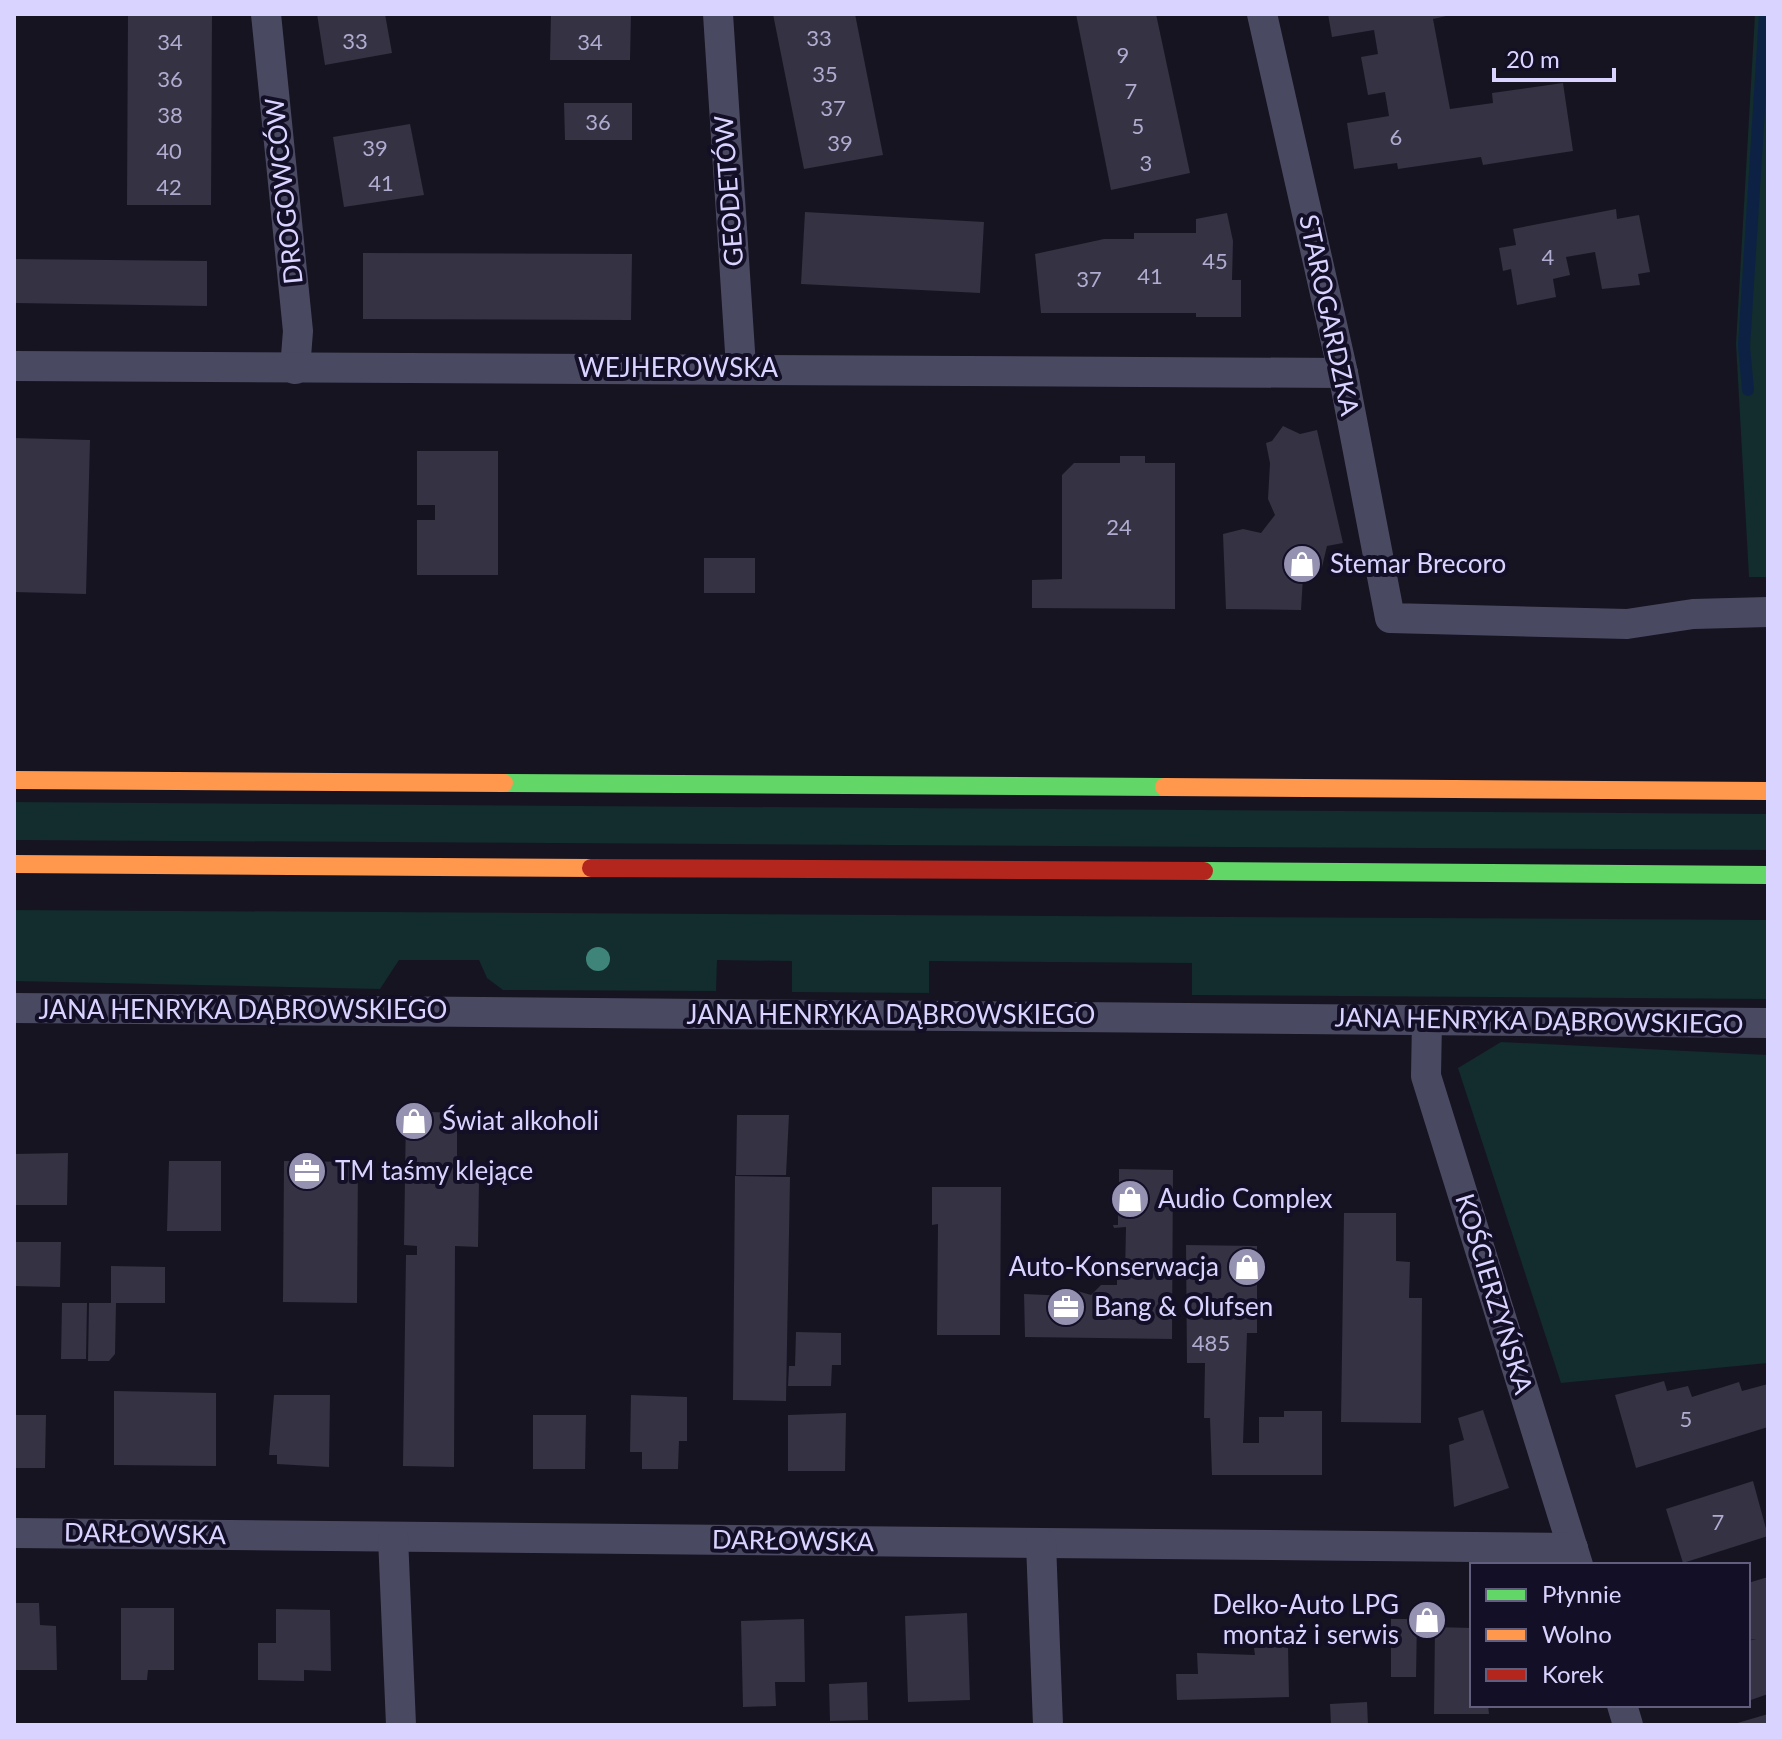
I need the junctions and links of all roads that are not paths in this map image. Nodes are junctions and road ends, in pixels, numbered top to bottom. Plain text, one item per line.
1 (266, 14) edge
2 (718, 14) edge
3 (1262, 14) edge
4 (14, 366) edge
5 (741, 367) junction
6 (295, 369) junction
7 (1343, 373) junction
8 (1768, 612) edge
9 (14, 780) edge
10 (1768, 791) edge
11 (14, 864) edge
12 (1768, 875) edge
13 (14, 1008) edge
14 (1427, 1020) junction
15 (1768, 1023) edge
16 (14, 1533) edge
17 (393, 1537) junction
18 (1041, 1543) junction
19 (1576, 1557) edge
20 (401, 1725) edge
21 (1048, 1725) edge

1 - 6 street, DROGOWCÓW
2 - 5 street, GEODETÓW
3 - 7 street, STAROGARDZKA
4 - 6 street, WEJHEROWSKA
5 - 6 street, WEJHEROWSKA
5 - 7 street, WEJHEROWSKA
7 - 8 street, STAROGARDZKA
9 - 10 main road
11 - 12 main road
13 - 14 street, JANA HENRYKA DĄBROWSKIEGO
14 - 15 street, JANA HENRYKA DĄBROWSKIEGO
14 - 19 street, KOŚCIERZYŃSKA
16 - 17 street, DARŁOWSKA
17 - 18 street, DARŁOWSKA
17 - 20 street
18 - 19 street, DARŁOWSKA
18 - 21 street

